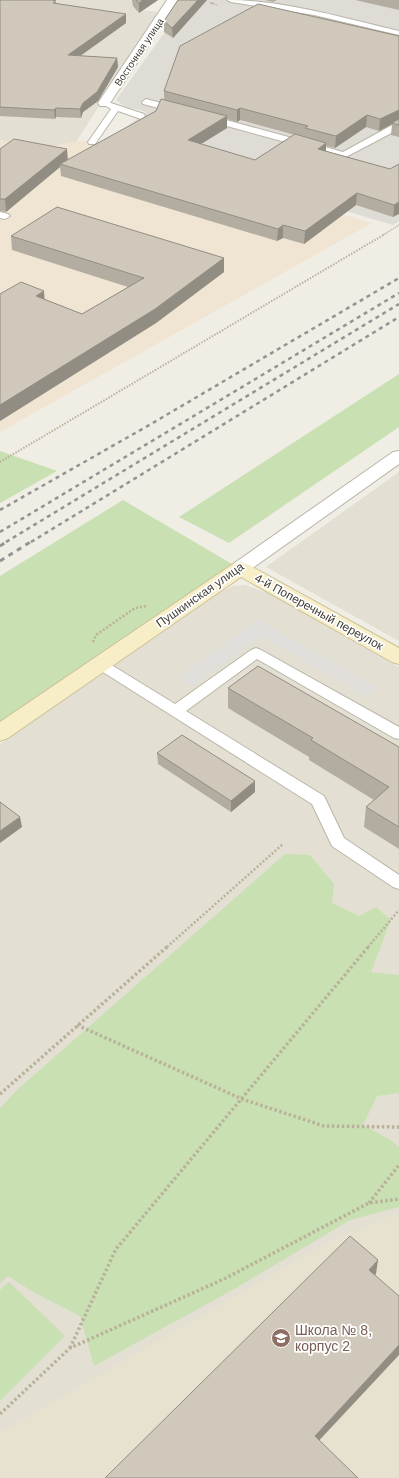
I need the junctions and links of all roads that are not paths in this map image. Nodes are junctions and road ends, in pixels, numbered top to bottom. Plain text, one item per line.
1 (173, 0) edge
2 (231, 0) edge
3 (399, 33) edge
4 (146, 102) dead end
5 (104, 104) joint
6 (116, 107) junction
7 (184, 112) edge
8 (141, 116) dead end
9 (199, 116) edge
10 (399, 125) edge
11 (92, 142) dead end
12 (399, 456) edge
13 (240, 568) junction
14 (399, 657) edge
15 (100, 664) junction
16 (175, 711) junction
17 (0, 733) edge
18 (399, 734) edge
19 (399, 883) edge

1 - 5 street, Восточная улица
2 - 3 lane
4 - 7 lane
5 - 6 lane
6 - 8 lane
6 - 11 lane
9 - 10 lane
12 - 13 street, Пушкинская улица
13 - 14 street, 4-й Поперечный переулок
13 - 15 street, Пушкинская улица
15 - 16 lane
15 - 17 street, Пушкинская улица
16 - 18 lane
16 - 19 lane

